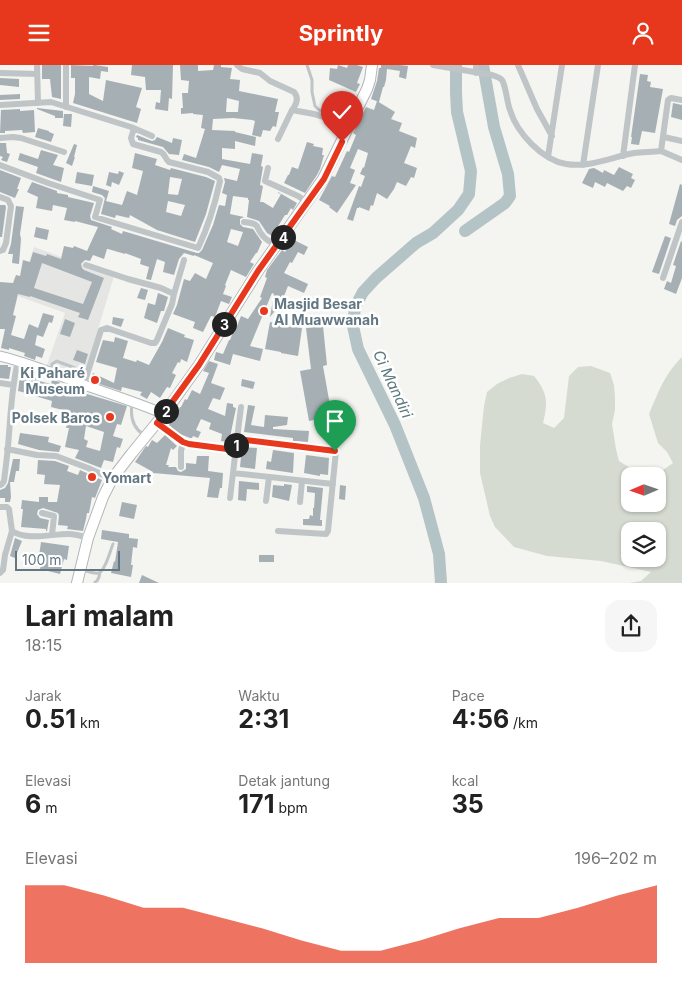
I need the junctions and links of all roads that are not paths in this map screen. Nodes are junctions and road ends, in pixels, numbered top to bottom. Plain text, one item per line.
1 (37, 65) edge
2 (66, 65) edge
3 (237, 65) edge
4 (306, 65) edge
5 (372, 65) edge
6 (433, 65) edge
7 (476, 65) edge
8 (518, 65) edge
9 (562, 65) edge
10 (598, 65) edge
11 (635, 65) edge
12 (0, 73) edge
13 (475, 73) junction
14 (38, 74) junction
15 (682, 100) edge
16 (38, 103) junction
17 (0, 105) edge
18 (66, 107) junction
19 (292, 110) junction
20 (350, 125) junction
21 (134, 128) junction
22 (152, 135) dead end
23 (552, 136) junction
24 (664, 137) junction
25 (0, 138) edge
26 (278, 139) dead end
27 (682, 141) edge
28 (662, 151) junction
29 (64, 152) dead end
30 (623, 156) junction
31 (548, 157) junction
32 (682, 160) edge
33 (0, 165) edge
34 (583, 165) junction
35 (268, 167) dead end
36 (0, 197) edge
37 (307, 202) junction
38 (244, 221) dead end
39 (682, 222) edge
40 (277, 245) junction
41 (0, 251) edge
42 (184, 260) dead end
43 (86, 265) dead end
44 (663, 278) dead end
45 (174, 295) junction
46 (0, 356) edge
47 (18, 361) junction
48 (0, 383) edge
49 (80, 383) junction
50 (13, 385) junction
51 (133, 401) junction
52 (241, 407) dead end
53 (164, 414) junction
54 (157, 423) junction
55 (146, 436) junction
56 (237, 439) junction
57 (183, 442) junction
58 (7, 449) junction
59 (235, 450) junction
60 (181, 467) dead end
61 (233, 473) junction
62 (269, 477) junction
63 (112, 479) junction
64 (302, 481) junction
65 (333, 484) junction
66 (0, 485) edge
67 (230, 498) dead end
68 (266, 501) dead end
69 (300, 502) dead end
70 (0, 507) edge
71 (42, 513) dead end
72 (12, 531) junction
73 (278, 531) dead end
74 (52, 535) junction
75 (88, 538) junction
76 (112, 544) dead end
77 (80, 570) junction
78 (100, 572) junction
79 (0, 573) edge
80 (95, 582) edge
81 (77, 583) edge

1 - 14 street
2 - 18 street
3 - 19 street
4 - 20 lane
5 - 20 main road
6 - 13 street
7 - 13 street
8 - 23 street
9 - 23 street
10 - 34 street
11 - 30 street
12 - 14 street
13 - 31 street
14 - 16 street
15 - 24 street
16 - 17 street
16 - 18 street
18 - 21 street
19 - 20 street
19 - 26 street
20 - 37 main road
21 - 22 street
21 - 33 street
23 - 31 street
24 - 27 street
24 - 28 street
25 - 29 street
28 - 30 street
28 - 32 street
30 - 34 street
31 - 34 street
35 - 37 street
36 - 41 street
37 - 40 main road
38 - 40 street
39 - 44 street
40 - 53 main road
42 - 45 street
43 - 45 street
45 - 49 street
46 - 47 street
47 - 49 street
47 - 50 street
48 - 50 street
49 - 51 street
50 - 58 street
51 - 53 street
51 - 55 lane
52 - 56 street
53 - 54 main road
54 - 55 main road
54 - 57 street
55 - 63 main road
56 - 59 street
56 - 65 street
57 - 59 street
57 - 60 street
58 - 63 street
58 - 66 street
59 - 61 street
61 - 62 street
61 - 67 street
62 - 64 street
62 - 68 street
63 - 75 main road
64 - 65 street
64 - 69 street
65 - 73 street
70 - 72 street
71 - 74 street
72 - 74 street
72 - 79 street
74 - 75 street
75 - 77 main road
76 - 78 lane
77 - 78 lane
77 - 81 main road
78 - 80 lane

